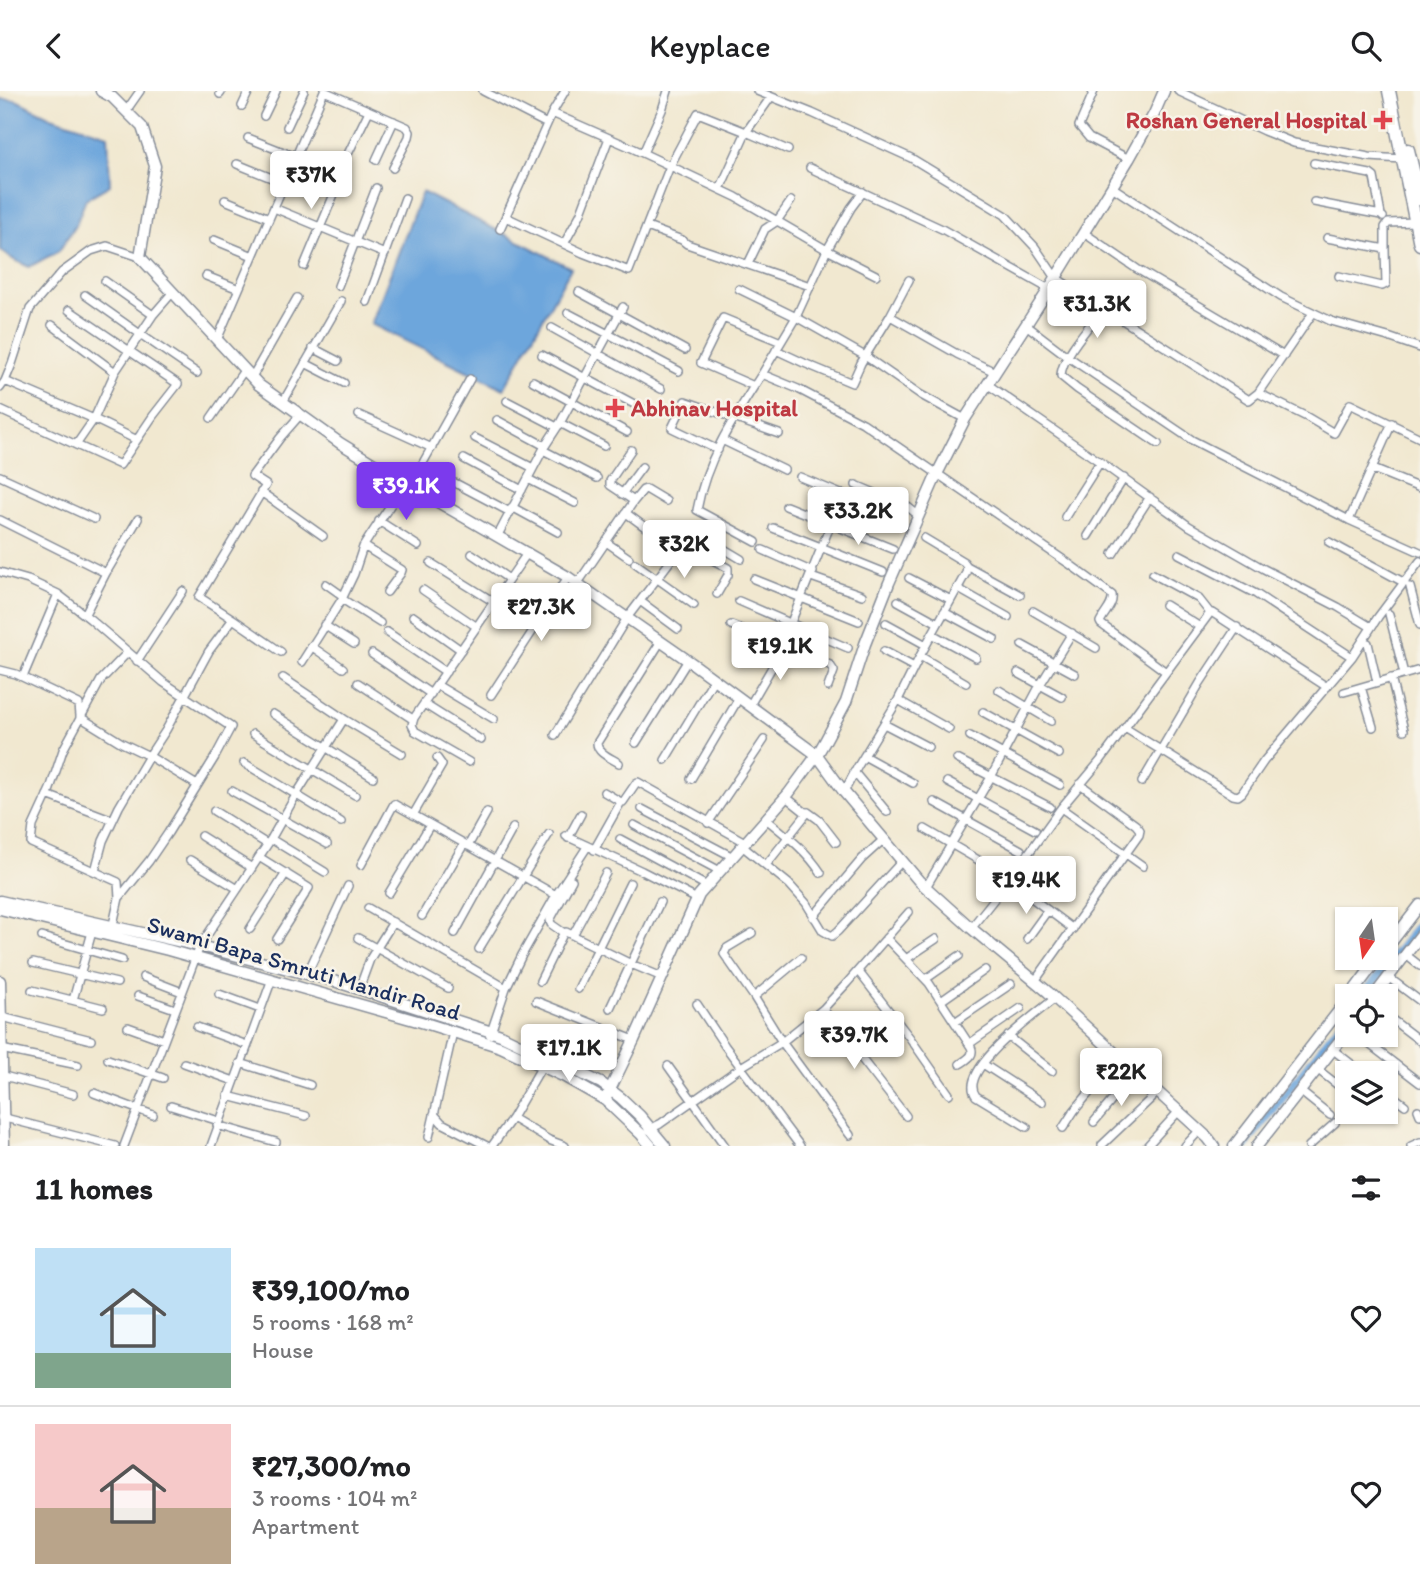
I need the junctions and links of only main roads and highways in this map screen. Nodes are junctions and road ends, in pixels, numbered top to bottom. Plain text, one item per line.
1 (1389, 91) edge
2 (1396, 91) edge
3 (1406, 159) junction
4 (1420, 199) edge
5 (1418, 221) edge
6 (1420, 244) edge

1 - 3 main road
2 - 3 main road
3 - 4 main road
3 - 5 main road
5 - 6 main road

